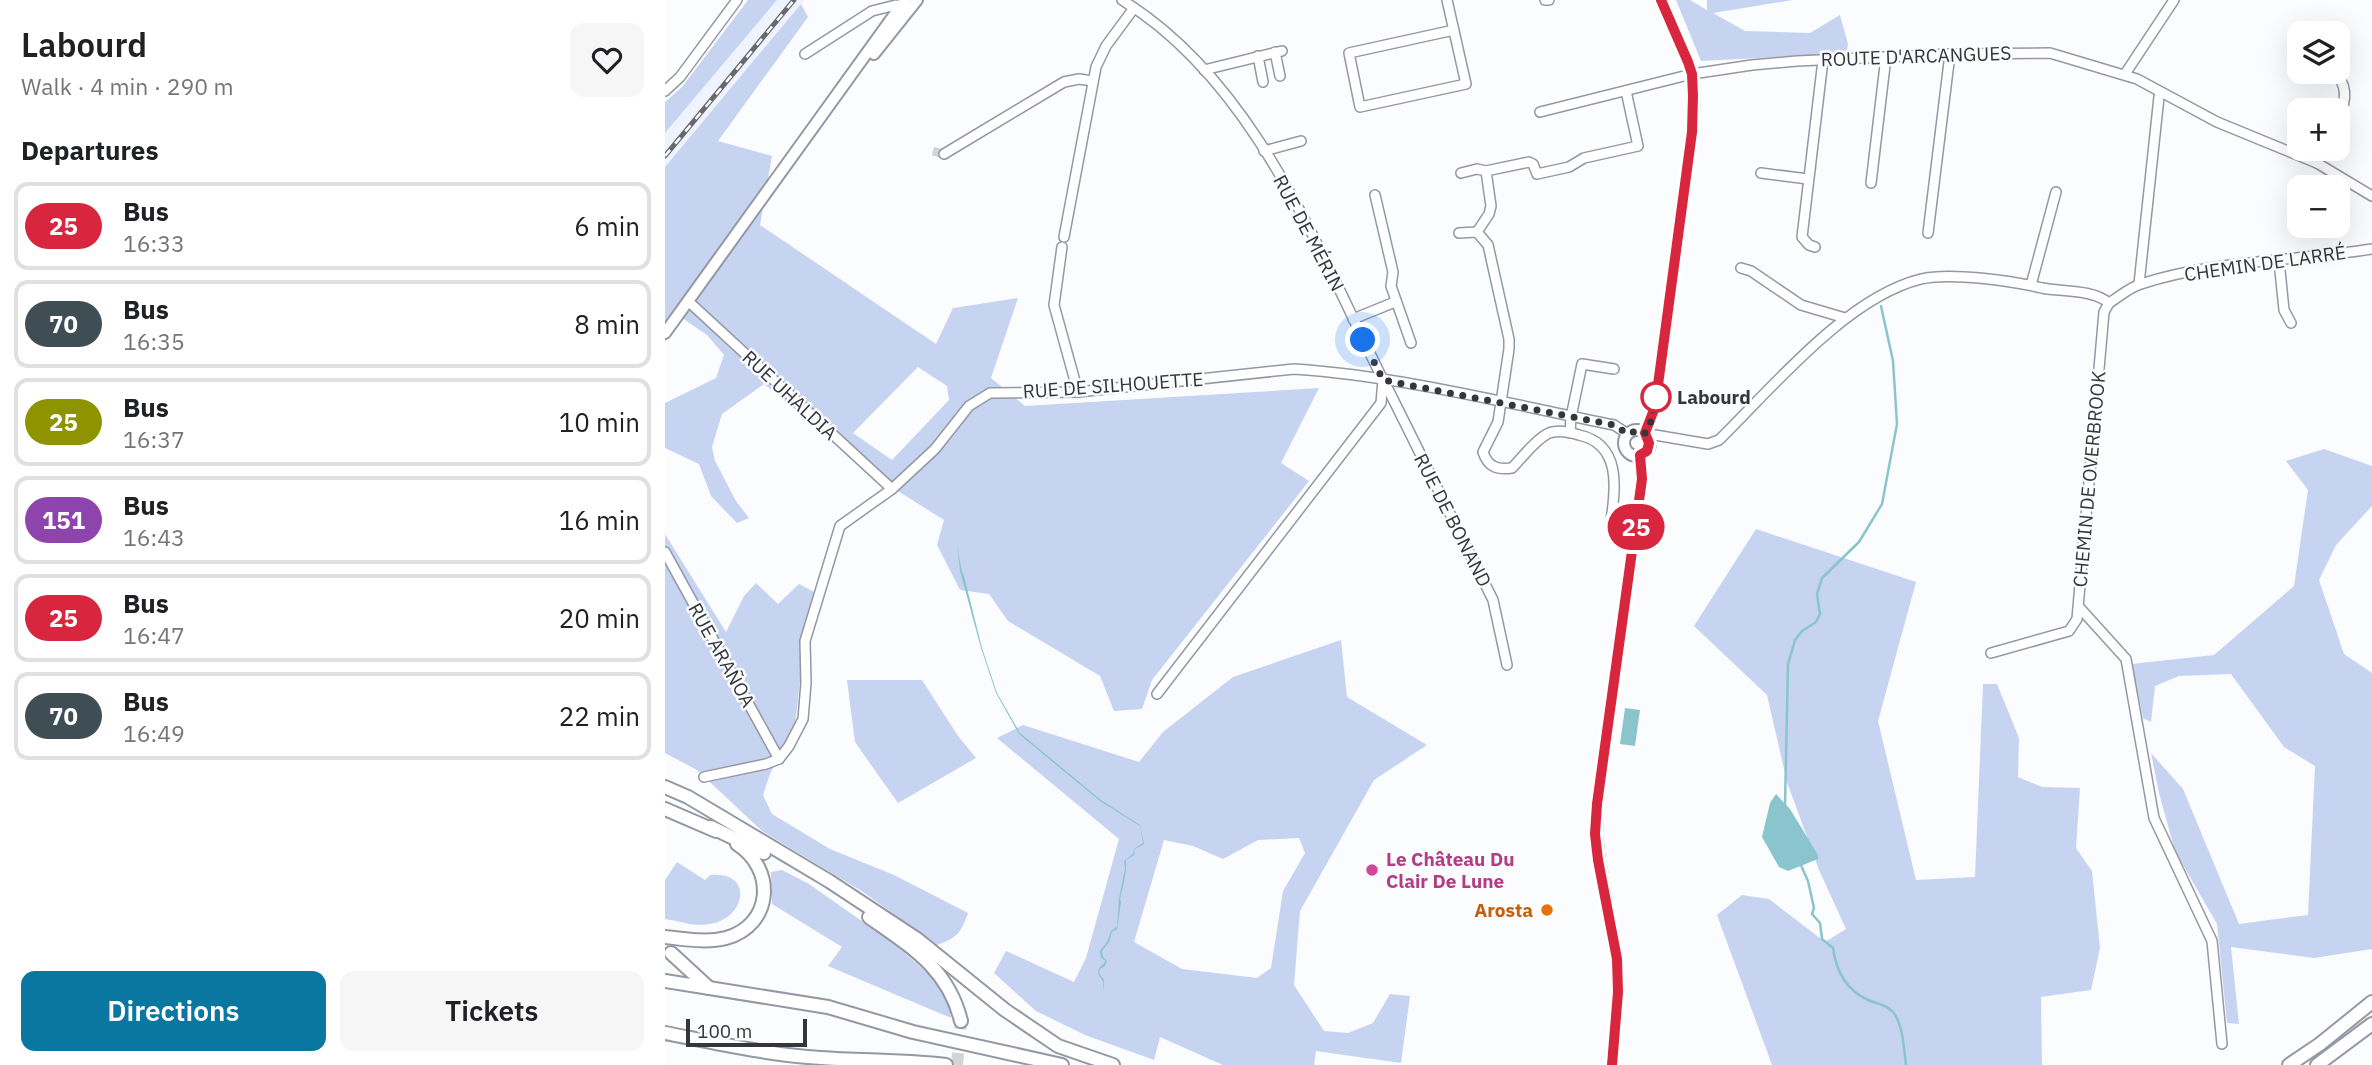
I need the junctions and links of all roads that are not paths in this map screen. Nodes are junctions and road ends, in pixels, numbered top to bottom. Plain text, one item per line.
1 (737, 0) edge
2 (917, 0) edge
3 (1122, 0) edge
4 (1447, 0) edge
5 (1661, 0) edge
6 (2174, 0) edge
7 (900, 2) edge
8 (1134, 8) junction
9 (1454, 30) junction
10 (805, 54) dead end
11 (1950, 54) junction
12 (1258, 56) junction
13 (1887, 57) junction
14 (1822, 60) junction
15 (1204, 70) junction
16 (1692, 74) junction
17 (2125, 74) junction
18 (1280, 76) dead end
19 (1093, 81) junction
20 (1263, 82) dead end
21 (665, 91) edge
22 (1626, 91) junction
23 (2161, 93) junction
24 (827, 110) junction
25 (1540, 112) dead end
26 (1301, 141) dead end
27 (1264, 150) junction
28 (944, 154) dead end
29 (2316, 163) joint
30 (1486, 171) junction
31 (1461, 173) dead end
32 (1761, 173) dead end
33 (1808, 179) junction
34 (1871, 183) dead end
35 (2056, 192) dead end
36 (1375, 195) dead end
37 (2372, 196) edge
38 (1477, 232) junction
39 (1459, 233) dead end
40 (1928, 233) dead end
41 (1815, 247) dead end
42 (2372, 248) edge
43 (2279, 261) junction
44 (1741, 268) dead end
45 (2139, 284) junction
46 (2031, 285) junction
47 (688, 301) junction
48 (1395, 302) junction
49 (2109, 303) junction
50 (1845, 318) junction
51 (1353, 319) junction
52 (2291, 323) dead end
53 (665, 333) edge
54 (1411, 343) dead end
55 (1614, 369) dead end
56 (1383, 380) junction
57 (1079, 392) junction
58 (1500, 402) junction
59 (1571, 417) junction
60 (1570, 433) junction
61 (1628, 434) junction
62 (1647, 436) junction
63 (1640, 455) junction
64 (892, 489) junction
65 (1611, 520) dead end
66 (665, 552) edge
67 (2079, 607) junction
68 (1991, 653) dead end
69 (1507, 665) dead end
70 (1157, 694) dead end
71 (779, 759) junction
72 (703, 777) dead end
73 (665, 787) edge
74 (665, 809) edge
75 (711, 827) junction
76 (899, 928) junction
77 (665, 937) edge
78 (671, 953) dead end
79 (665, 981) edge
80 (709, 989) junction
81 (2372, 1002) edge
82 (2372, 1024) edge
83 (665, 1033) edge
84 (2222, 1044) dead end
85 (946, 1065) edge
86 (1062, 1065) edge
87 (1113, 1065) edge
88 (1612, 1065) edge
89 (2289, 1065) edge
90 (2317, 1065) edge

1 - 21 street
2 - 24 main road
3 - 8 street, RUE DE MÉRIN
4 - 9 street
5 - 16 main road
6 - 17 street
7 - 10 street
7 - 24 main road
8 - 15 street, RUE DE MÉRIN
8 - 19 street
9 - 9 street
11 - 13 street, ROUTE D'ARCANGUES
11 - 17 street, ROUTE D'ARCANGUES
11 - 40 street
12 - 15 street
12 - 18 street
12 - 20 street
13 - 14 street, ROUTE D'ARCANGUES
13 - 34 street
14 - 16 street, ROUTE D'ARCANGUES
14 - 33 street
15 - 27 street, RUE DE MÉRIN
16 - 22 street, ROUTE D'ARCANGUES
16 - 62 main road
17 - 23 street, ROUTE D'ARCANGUES
19 - 28 street
19 - 57 street
22 - 25 street, ROUTE D'ARCANGUES
22 - 30 street
23 - 29 street, ROUTE D'ARCANGUES
23 - 45 street
24 - 47 main road
26 - 27 street
27 - 51 street, RUE DE MÉRIN
29 - 37 street, ROUTE D'ARCANGUES
30 - 31 street
30 - 38 street
32 - 33 street
33 - 41 street
35 - 46 street
36 - 48 street
38 - 39 street
38 - 58 street
42 - 43 street, CHEMIN DE LARRÉ
43 - 45 street, CHEMIN DE LARRÉ
43 - 52 street
44 - 50 street
45 - 49 street, CHEMIN DE LARRÉ
46 - 49 street
46 - 50 street
47 - 53 main road
47 - 64 street, RUE UHALDIA
48 - 51 street
48 - 54 street
49 - 67 street, CHEMIN DE OVERBROOK
50 - 62 street
51 - 56 street, RUE DE MÉRIN
55 - 59 street
56 - 57 street, RUE DE SILHOUETTE
56 - 58 street, RUE DE SILHOUETTE
56 - 69 street, RUE DE BONAND
56 - 70 street
57 - 64 street, RUE DE SILHOUETTE
58 - 59 street, RUE DE SILHOUETTE
58 - 60 street
59 - 60 street
59 - 61 street, RUE DE SILHOUETTE
60 - 65 street
61 - 62 main road
61 - 63 main road
62 - 63 main road
63 - 88 main road
64 - 71 street, RUE DE SILHOUETTE
66 - 71 street, RUE ARAÑOA
67 - 68 street
67 - 84 street, CHEMIN DE OVERBROOK
71 - 72 street
73 - 76 highway
74 - 75 highway
75 - 76 highway
75 - 77 highway
76 - 87 highway
78 - 80 highway
79 - 80 highway
80 - 86 highway
81 - 89 highway
82 - 90 highway
83 - 85 highway

